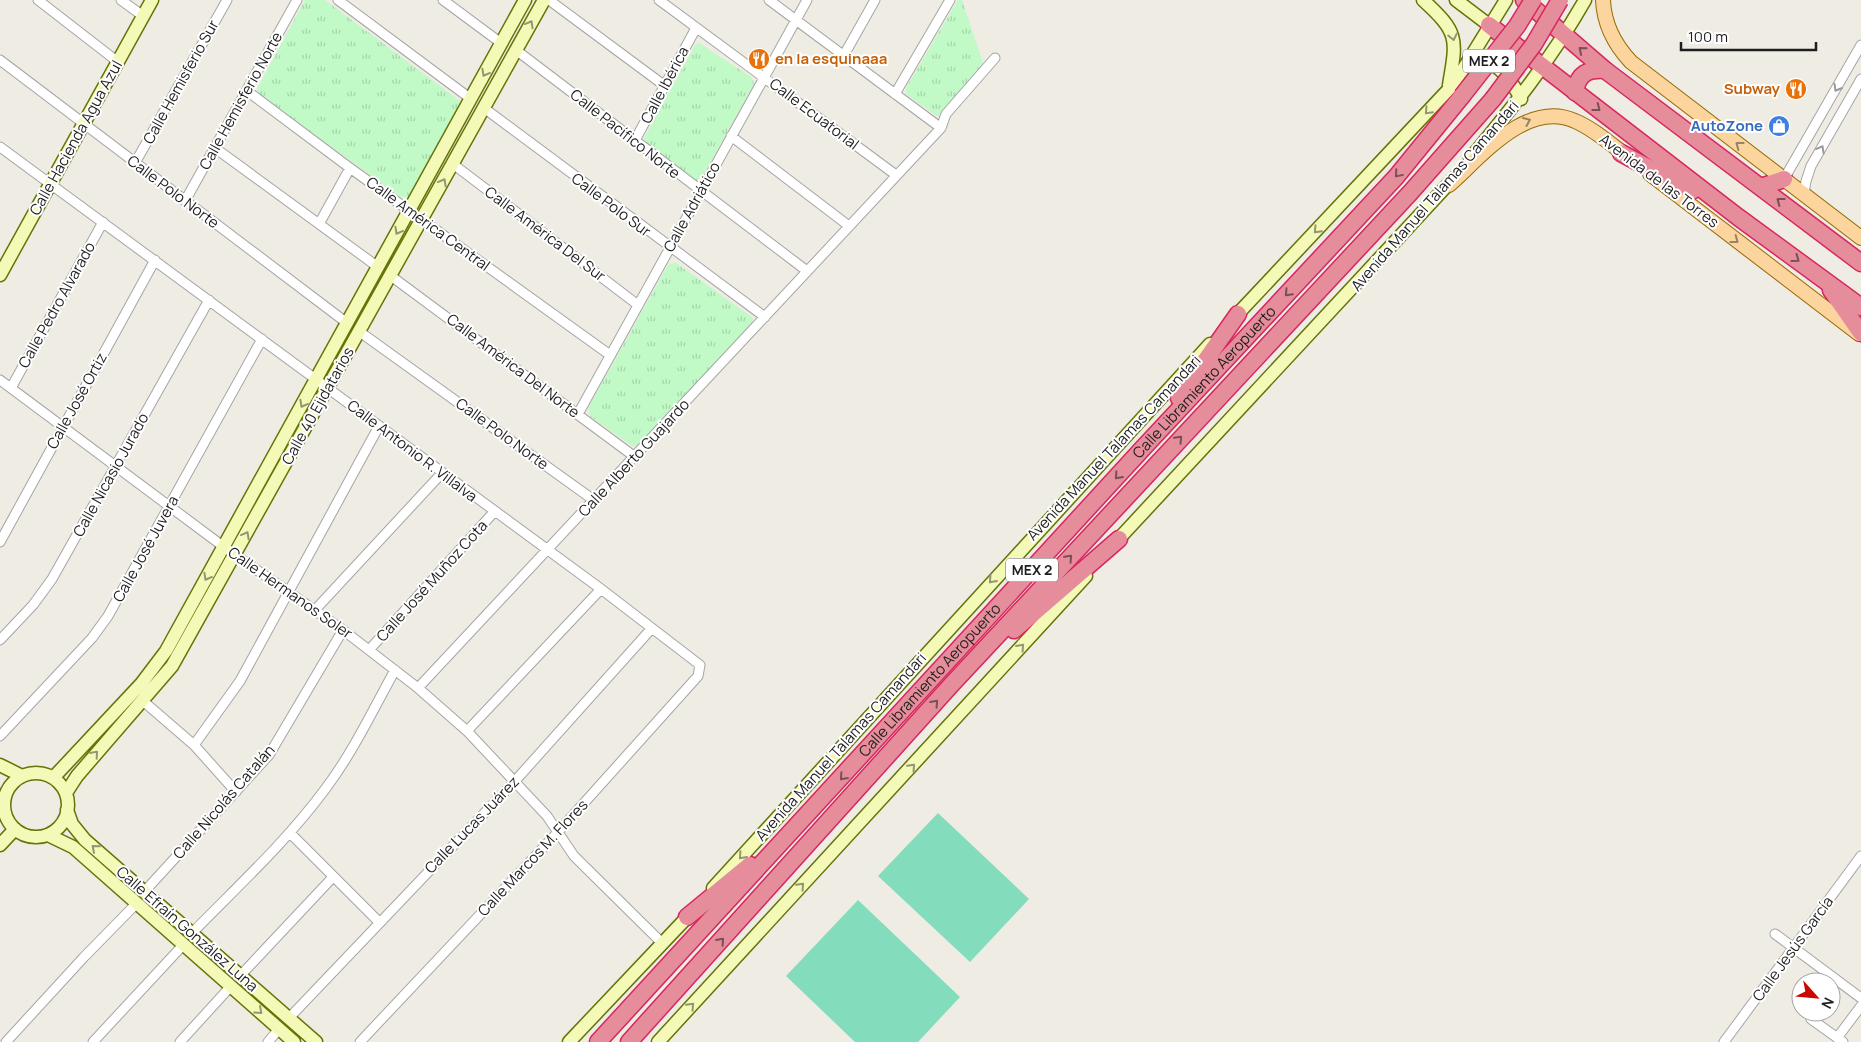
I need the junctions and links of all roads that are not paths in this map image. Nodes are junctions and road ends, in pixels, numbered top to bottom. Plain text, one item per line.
1 (38, 0) edge
2 (121, 0) edge
3 (152, 0) edge
4 (226, 0) edge
5 (297, 0) edge
6 (338, 0) edge
7 (443, 0) edge
8 (525, 0) edge
9 (544, 0) edge
10 (549, 0) edge
11 (659, 0) edge
12 (769, 0) edge
13 (807, 0) edge
14 (875, 0) edge
15 (950, 0) edge
16 (1423, 0) edge
17 (1456, 0) edge
18 (1506, 0) edge
19 (1524, 0) edge
20 (1532, 0) edge
21 (1560, 0) edge
22 (1585, 0) edge
23 (1603, 0) edge
24 (143, 16) junction
25 (796, 19) junction
26 (1489, 25) junction
27 (696, 28) junction
28 (1564, 36) junction
29 (502, 43) junction
30 (1861, 45) edge
31 (516, 50) junction
32 (844, 55) junction
33 (995, 58) dead end
34 (0, 60) edge
35 (118, 62) junction
36 (1543, 67) junction
37 (1464, 68) junction
38 (1606, 70) junction
39 (764, 76) junction
40 (1861, 79) edge
41 (665, 86) junction
42 (247, 91) junction
43 (1455, 92) junction
44 (1575, 92) junction
45 (895, 94) junction
46 (1521, 98) junction
47 (470, 100) junction
48 (484, 108) junction
49 (84, 122) junction
50 (941, 128) junction
51 (731, 136) junction
52 (634, 142) junction
53 (0, 147) edge
54 (215, 148) junction
55 (1621, 152) junction
56 (135, 163) junction
57 (453, 164) junction
58 (350, 168) junction
59 (896, 175) junction
60 (1784, 179) junction
61 (51, 183) junction
62 (1449, 185) junction
63 (1761, 187) junction
64 (700, 192) junction
65 (1804, 194) junction
66 (185, 201) junction
67 (409, 211) junction
68 (1738, 217) junction
69 (422, 220) junction
70 (103, 222) junction
71 (320, 224) junction
72 (849, 226) junction
73 (1861, 238) edge
74 (669, 248) junction
75 (155, 260) junction
76 (1861, 263) edge
77 (378, 267) junction
78 (807, 271) junction
79 (0, 275) edge
80 (391, 276) junction
81 (1822, 278) junction
82 (209, 300) junction
83 (638, 305) junction
84 (1861, 307) edge
85 (1238, 314) junction
86 (764, 318) junction
87 (347, 323) junction
88 (360, 332) junction
89 (1861, 335) edge
90 (262, 339) junction
91 (610, 356) junction
92 (316, 379) junction
93 (0, 380) edge
94 (11, 388) junction
95 (328, 388) junction
96 (578, 414) junction
97 (62, 426) junction
98 (379, 426) junction
99 (1144, 448) junction
100 (636, 457) junction
101 (116, 466) junction
102 (442, 474) junction
103 (595, 500) junction
104 (170, 506) junction
105 (494, 512) junction
106 (1119, 539) junction
107 (0, 542) edge
108 (230, 550) junction
109 (548, 551) junction
110 (600, 589) junction
111 (289, 592) junction
112 (314, 611) junction
113 (652, 628) junction
114 (343, 630) junction
115 (0, 640) edge
116 (369, 650) junction
117 (701, 669) joint
118 (396, 670) junction
119 (952, 684) junction
120 (418, 688) junction
121 (143, 701) junction
122 (102, 725) junction
123 (467, 731) junction
124 (112, 734) junction
125 (0, 736) edge
126 (194, 745) junction
127 (0, 766) edge
128 (22, 776) junction
129 (53, 778) junction
130 (515, 781) junction
131 (3, 792) edge
132 (236, 792) junction
133 (66, 793) junction
134 (68, 810) junction
135 (796, 828) junction
136 (15, 830) junction
137 (558, 832) junction
138 (290, 833) junction
139 (48, 835) junction
140 (0, 845) edge
141 (1861, 856) edge
142 (333, 877) junction
143 (144, 892) junction
144 (137, 903) junction
145 (687, 917) junction
146 (379, 922) junction
147 (192, 933) junction
148 (1775, 934) dead end
149 (662, 943) junction
150 (184, 944) junction
151 (1794, 948) junction
152 (240, 976) junction
153 (231, 986) junction
154 (1861, 998) edge
155 (1861, 1006) edge
156 (289, 1018) junction
157 (652, 1018) junction
158 (1815, 1022) edge
159 (279, 1029) junction
160 (1840, 1040) edge
161 (6, 1042) edge
162 (93, 1042) edge
163 (180, 1042) edge
164 (268, 1042) edge
165 (294, 1042) edge
166 (316, 1042) edge
167 (360, 1042) edge
168 (569, 1042) edge
169 (598, 1042) edge
170 (629, 1042) edge
171 (637, 1042) edge
172 (658, 1042) edge
173 (1724, 1042) edge

1 - 35 street
2 - 24 street
3 - 24 main road, Calle Hacienda Agua Azul
4 - 56 street, Calle Hemisferio Sur
5 - 42 street, Calle Hemisferio Norte
6 - 47 street
7 - 29 street
8 - 29 main road, Calle 40 Ejidatarios
31 -> 9 main road, Calle 40 Ejidatarios
10 - 41 street
11 - 27 street, Calle Ecuatorial
12 - 25 street
13 - 25 street, Calle Adriático
14 - 32 street
15 - 45 street
16 -> 43 main road
17 - 26 main road, Avenida de las Torres
18 - 26 main road, Avenida Manuel Talamas Camandari
19 - 28 highway
20 - 43 highway, MEX 2, bridge
119 -> 21 highway, Calle Libramiento Aeropuerto / MEX 2, bridge
22 - 28 main road, Avenida Manuel Talamas Camandari
60 -> 23 main road
24 - 35 main road, Calle Hacienda Agua Azul
25 - 32 street
25 - 39 street, Calle Adriático
26 - 36 highway, Avenida de las Torres
26 - 37 main road, Avenida Manuel Talamas Camandari
27 - 39 street, Calle Ecuatorial
27 - 41 street, Calle Ibérica
28 - 36 main road, Avenida Manuel Talamas Camandari
38 -> 28 highway
29 -> 47 main road, Calle 40 Ejidatarios
30 -> 60 street
31 - 48 main road, Calle 40 Ejidatarios
31 - 52 street, Calle Pacífico Norte
32 - 45 street
33 - 50 street, Calle Alberto Guajardo
34 - 49 street, Calle Polo Norte
35 - 49 main road, Calle Hacienda Agua Azul
36 - 44 highway, Avenida de las Torres
36 - 46 main road, Avenida Manuel Talamas Camandari
37 - 43 main road, Avenida Manuel Talamas Camandari
37 - 46 main road
38 - 44 highway
38 - 63 highway
39 - 51 street, Calle Adriático
39 - 59 street, Calle Ecuatorial
65 -> 40 street
41 - 52 street, Calle Ibérica
42 - 54 street, Calle Hemisferio Norte
42 - 58 street, Calle América Central
43 -> 85 main road, Avenida Manuel Talamas Camandari
43 -> 99 highway, Calle Libramiento Aeropuerto / MEX 2
44 -> 68 highway, Avenida de las Torres
45 - 50 street
46 - 62 main road, Avenida Manuel Talamas Camandari
47 - 67 main road, Calle 40 Ejidatarios
48 - 57 main road, Calle 40 Ejidatarios
48 - 74 street, Calle Polo Sur
49 - 56 street, Calle Polo Norte
49 - 61 main road, Calle Hacienda Agua Azul
50 - 59 street, Calle Alberto Guajardo
51 - 64 street, Calle Adriático
51 - 72 street
52 - 64 street, Calle Pacífico Norte
53 - 61 street, Calle Antonio R. Villalva
54 - 66 street, Calle Hemisferio Norte
54 - 71 street
62 -> 55 main road, Avenida de las Torres
55 - 68 highway
55 -> 89 main road, Avenida de las Torres
56 - 66 street, Calle Polo Norte
69 -> 57 main road, Calle 40 Ejidatarios
57 - 83 street, Calle América Del Sur
58 - 67 street, Calle América Central
58 - 71 street
59 - 72 street, Calle Alberto Guajardo
60 - 63 highway
60 - 65 main road
61 - 70 street, Calle Antonio R. Villalva
61 - 79 main road, Calle Hacienda Agua Azul
62 - 106 main road, Avenida Manuel Talamas Camandari
76 -> 63 highway
64 - 74 street, Calle Adriático
64 - 78 street, Calle Pacífico Norte
65 - 73 main road
66 - 87 street, Calle Polo Norte
67 - 69 street, Calle América Central
67 -> 77 main road, Calle 40 Ejidatarios
68 -> 81 highway, Avenida de las Torres
69 - 80 main road, Calle 40 Ejidatarios
69 - 91 street, Calle América Central
70 - 75 street, Calle Antonio R. Villalva
70 - 94 street, Calle Pedro Alvarado
71 - 77 street
72 - 78 street, Calle Alberto Guajardo
74 - 83 street, Calle Adriático
74 - 86 street, Calle Polo Sur
75 - 82 street, Calle Antonio R. Villalva
75 - 97 street, Calle José Ortiz
77 - 87 main road, Calle 40 Ejidatarios
78 - 86 street, Calle Alberto Guajardo
80 - 88 main road, Calle 40 Ejidatarios
80 - 96 street, Calle América Del Norte
81 - 84 highway, Avenida de las Torres
81 - 89 highway
82 - 90 street, Calle Antonio R. Villalva
82 - 101 street, Calle Nicasio Jurado
83 - 91 street, Calle Adriático
85 - 99 highway
85 -> 145 main road, Avenida Manuel Talamas Camandari
86 - 100 street, Calle Alberto Guajardo
87 - 92 main road, Calle 40 Ejidatarios
88 - 95 main road, Calle 40 Ejidatarios
88 - 103 street, Calle Polo Norte
90 - 92 street, Calle Antonio R. Villalva
90 - 104 street, Calle José Juvera
91 - 96 street, Calle Adriático
92 - 95 street, Calle Antonio R. Villalva
92 -> 108 main road, Calle 40 Ejidatarios
93 - 94 street, Calle Hermanos Soler
94 - 97 street, Calle Hermanos Soler
95 - 98 street, Calle Antonio R. Villalva
108 -> 95 main road, Calle 40 Ejidatarios
96 - 100 street, Calle América Del Norte
97 - 101 street, Calle Hermanos Soler
97 - 107 street, Calle José Ortiz
98 - 102 street, Calle Antonio R. Villalva
98 - 111 street
99 -> 135 highway, Calle Libramiento Aeropuerto / MEX 2
100 - 103 street, Calle Alberto Guajardo
101 - 104 street, Calle Hermanos Soler
101 - 115 street, Calle Nicasio Jurado
102 - 105 street, Calle Antonio R. Villalva
102 - 112 street
103 - 109 street, Calle Alberto Guajardo
104 - 108 street, Calle Hermanos Soler
104 - 125 street, Calle José Juvera
105 - 109 street, Calle Antonio R. Villalva
105 - 116 street, Calle José Muñoz Cota
106 - 119 highway
172 -> 106 main road, Avenida Manuel Talamas Camandari
108 - 111 street, Calle Hermanos Soler
108 - 121 main road, Calle 40 Ejidatarios
108 -> 122 main road, Calle 40 Ejidatarios
109 - 110 street, Calle Antonio R. Villalva
109 - 120 street, Calle Alberto Guajardo
110 - 113 street, Calle Antonio R. Villalva
110 - 123 street
111 - 112 street, Calle Hermanos Soler
111 - 126 street
112 - 114 street, Calle Hermanos Soler
113 - 117 street, Calle Antonio R. Villalva
113 - 130 street, Calle Lucas Juárez
114 - 116 street, Calle Hermanos Soler
114 - 132 street, Calle Nicolás Catalán
116 - 118 street, Calle Hermanos Soler
117 - 137 street, Calle Marcos M. Flores
118 - 120 street, Calle Hermanos Soler
118 - 138 street
157 -> 119 highway, Calle Libramiento Aeropuerto / MEX 2
120 - 123 street, Calle Hermanos Soler
121 - 124 main road, Calle 40 Ejidatarios
121 - 126 street
122 - 124 main road
122 - 129 main road, Calle 40 Ejidatarios
123 - 130 street, Calle Hermanos Soler
133 -> 124 main road, Calle 40 Ejidatarios
126 - 132 street
127 - 128 main road
128 - 129 main road
128 - 131 main road
129 - 133 main road
130 - 137 street, Calle Hermanos Soler
130 - 146 street, Calle Lucas Juárez
131 - 136 main road
132 - 143 street, Calle Nicolás Catalán
133 - 134 main road
134 - 139 main road
143 -> 134 main road, Calle Efraín González Luna
135 - 145 highway
135 - 169 highway, Calle Libramiento Aeropuerto / MEX 2
136 - 139 main road
136 - 140 main road
137 - 149 street, Calle Hermanos Soler
137 - 167 street, Calle Marcos M. Flores
138 - 142 street
138 - 147 street
139 - 144 main road, Calle Efraín González Luna
141 - 151 street, Calle Jesús García
142 - 146 street
142 - 152 street
143 - 147 main road, Calle Efraín González Luna
144 - 150 main road, Calle Efraín González Luna
144 - 161 street
145 - 149 main road, Avenida Manuel Talamas Camandari
146 - 156 street, Calle Lucas Juárez
147 - 152 main road, Calle Efraín González Luna
148 - 151 street
149 - 168 main road, Avenida Manuel Talamas Camandari
150 - 153 main road, Calle Efraín González Luna
150 - 162 street
151 - 154 street
151 - 173 street, Calle Jesús García
152 - 156 main road, Calle Efraín González Luna
153 -> 159 main road, Calle Efraín González Luna
153 - 163 street
155 - 160 street
156 - 166 main road, Calle Efraín González Luna
157 - 170 highway, Calle Libramiento Aeropuerto / MEX 2
157 - 171 highway
158 - 160 street
159 - 164 street
159 - 165 main road, Calle Efraín González Luna

